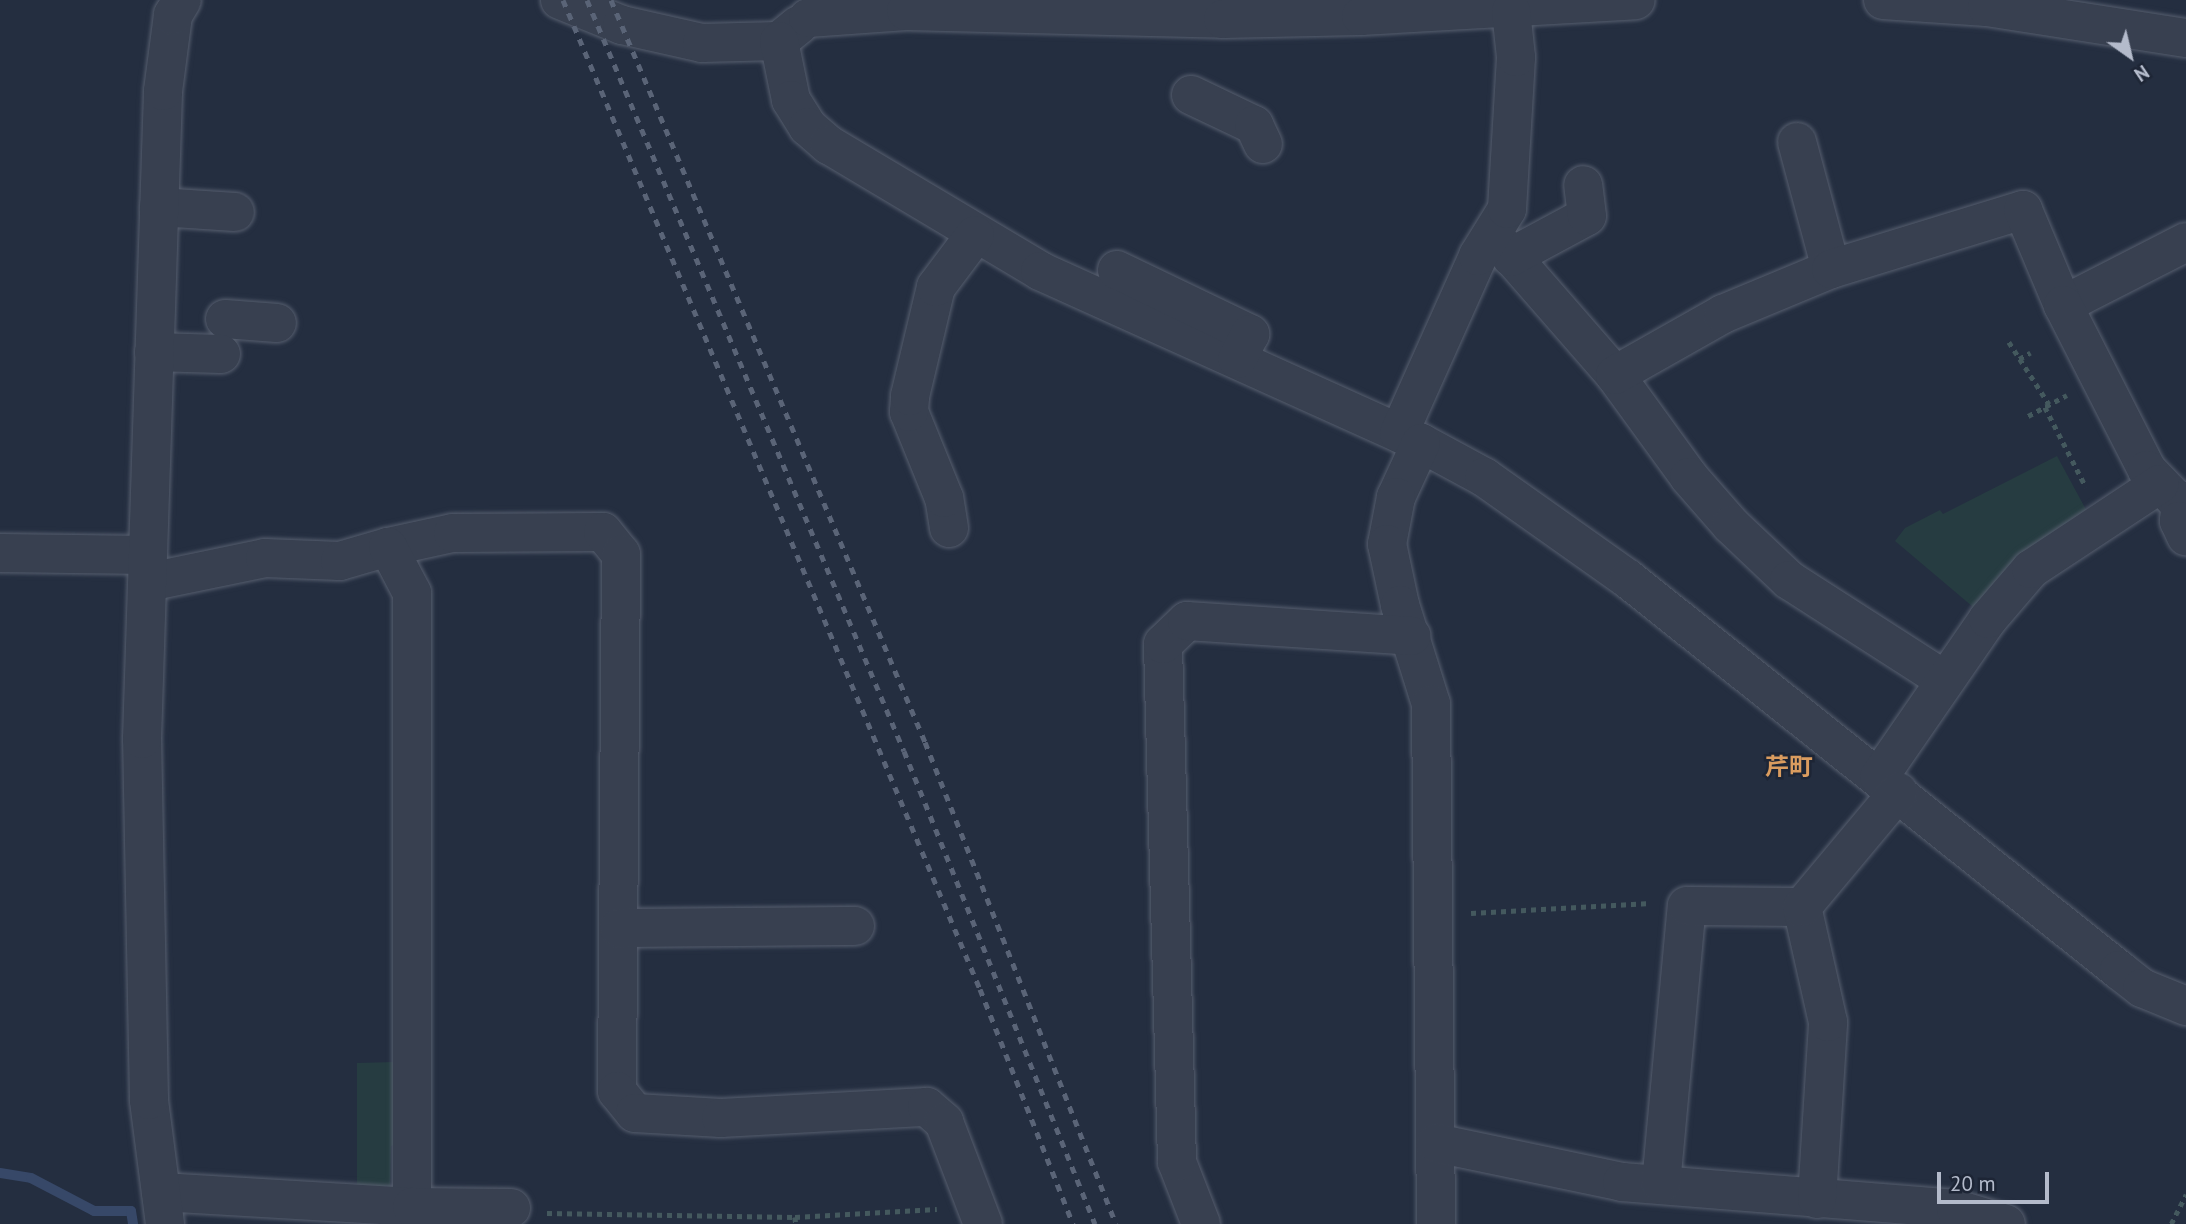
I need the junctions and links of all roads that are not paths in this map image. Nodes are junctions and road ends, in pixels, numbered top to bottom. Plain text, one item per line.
1 (182, 0) edge
2 (560, 0) edge
3 (1636, 0) edge
4 (1883, 0) edge
5 (1511, 11) junction
6 (799, 20) edge
7 (2186, 38) edge
8 (1191, 95) dead end
9 (1797, 142) dead end
10 (1263, 144) dead end
11 (1583, 185) dead end
12 (159, 208) junction
13 (235, 212) dead end
14 (975, 234) junction
15 (2186, 242) edge
16 (1486, 255) junction
17 (1831, 269) junction
18 (1117, 270) dead end
19 (2063, 306) junction
20 (276, 323) dead end
21 (155, 352) junction
22 (1237, 359) junction
23 (1615, 375) junction
24 (1410, 438) junction
25 (2178, 506) edge
26 (949, 528) dead end
27 (388, 547) junction
28 (0, 553) edge
29 (148, 569) junction
30 (1412, 636) junction
31 (1945, 680) junction
32 (1889, 784) junction
33 (1802, 907) junction
34 (855, 926) dead end
35 (619, 928) junction
36 (2185, 1004) edge
37 (1436, 1143) junction
38 (1661, 1184) junction
39 (1817, 1199) junction
40 (412, 1207) junction
41 (163, 1208) edge
42 (523, 1210) road end
43 (980, 1215) edge
44 (1201, 1224) edge
45 (1436, 1224) edge
46 (2006, 1224) edge

1 - 12 street
2 - 6 street
3 - 5 street
4 - 7 street
5 - 6 street
5 - 16 street
6 - 14 street
8 - 10 street
9 - 17 street
11 - 16 street
12 - 13 street
12 - 21 street
14 - 22 street
14 - 26 street
15 - 19 street
16 - 23 street
16 - 24 street
17 - 19 street
17 - 23 street
18 - 22 street
19 - 25 street
20 - 21 street
21 - 29 street
22 - 24 street
23 - 31 street
24 - 30 street
24 - 32 street
25 - 31 street
27 - 29 street
27 - 35 street
27 - 40 street
28 - 29 street
29 - 41 street
30 - 37 street
30 - 44 street
31 - 32 street
32 - 33 street
32 - 36 street
33 - 38 street
33 - 39 street
34 - 35 street
35 - 43 street
37 - 38 street
37 - 45 street
38 - 39 street
39 - 46 street
40 - 41 street
40 - 42 street

